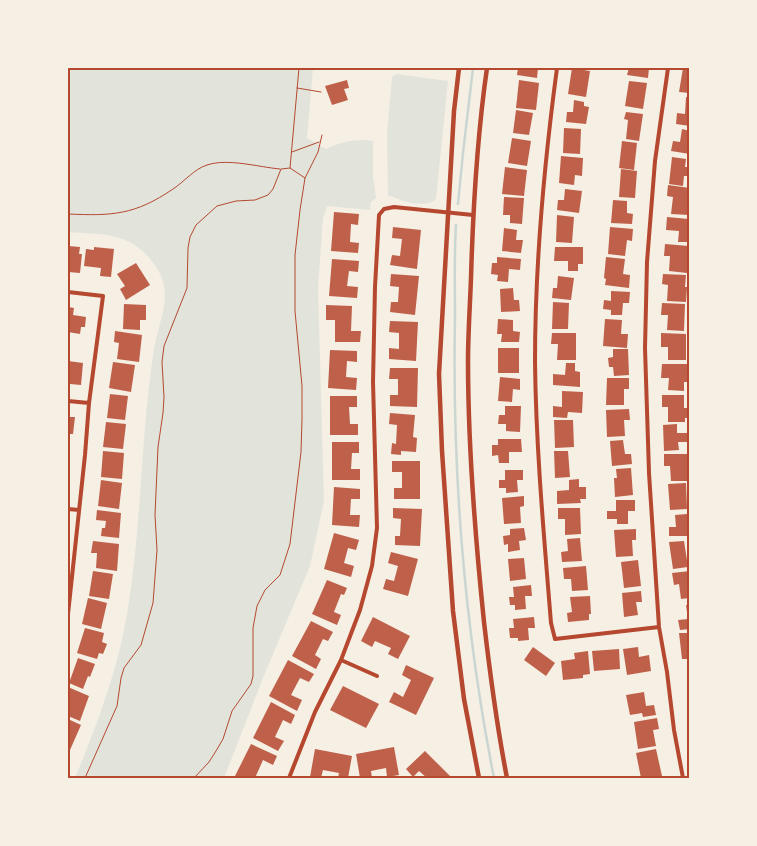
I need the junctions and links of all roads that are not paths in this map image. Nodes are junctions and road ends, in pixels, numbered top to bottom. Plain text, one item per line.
1 (459, 68) edge
2 (487, 68) edge
3 (557, 68) edge
4 (668, 68) edge
5 (448, 212) junction
6 (473, 214) junction
7 (68, 292) edge
8 (68, 401) edge
9 (89, 403) junction
10 (68, 509) edge
11 (79, 510) junction
12 (68, 614) edge
13 (659, 627) junction
14 (341, 660) junction
15 (377, 676) dead end
16 (289, 778) edge
17 (479, 778) edge
18 (507, 778) edge
19 (683, 778) edge

1 - 5 street
2 - 6 street
3 - 13 street
4 - 13 street
5 - 6 street
5 - 14 street
5 - 17 street
6 - 18 street
7 - 9 street
8 - 9 street
9 - 11 street
10 - 11 street
11 - 12 street
13 - 19 street
14 - 15 street
14 - 16 street

